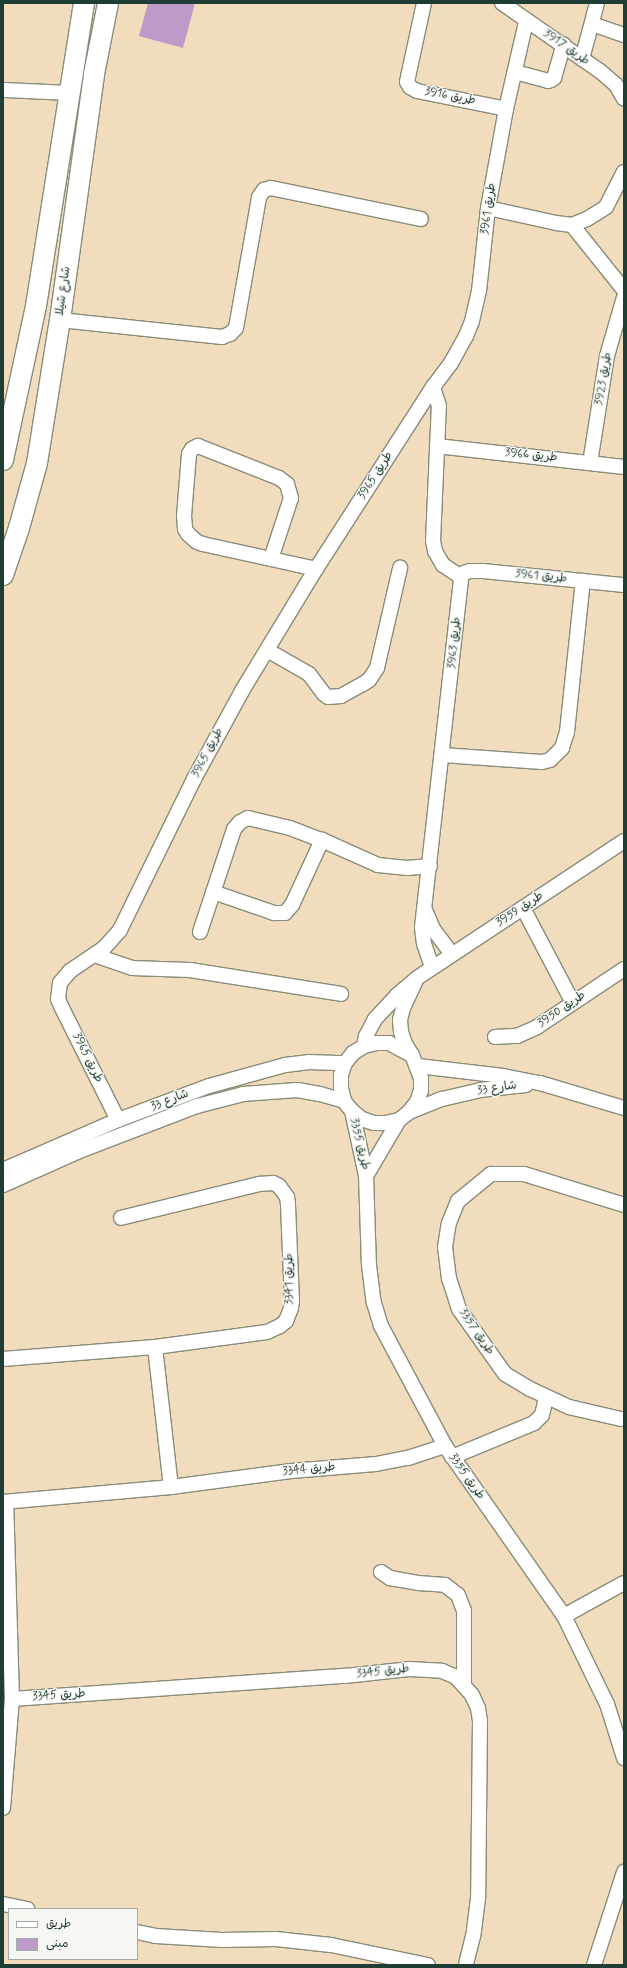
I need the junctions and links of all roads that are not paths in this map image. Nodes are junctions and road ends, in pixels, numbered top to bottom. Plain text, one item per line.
1 (84, 3) edge
2 (108, 3) edge
3 (424, 3) edge
4 (502, 3) edge
5 (597, 3) edge
6 (526, 22) junction
7 (592, 24) junction
8 (624, 35) edge
9 (564, 44) junction
10 (582, 59) junction
11 (515, 72) junction
12 (3, 90) edge
13 (68, 93) junction
14 (624, 99) edge
15 (506, 109) junction
16 (624, 172) edge
17 (488, 208) junction
18 (421, 219) dead end
19 (572, 225) junction
20 (624, 290) edge
21 (624, 297) edge
22 (60, 320) junction
23 (433, 387) junction
24 (437, 446) junction
25 (3, 460) edge
26 (590, 463) junction
27 (624, 467) edge
28 (271, 559) junction
29 (400, 568) dead end
30 (316, 569) junction
31 (3, 575) edge
32 (461, 577) junction
33 (583, 581) junction
34 (624, 585) edge
35 (267, 650) junction
36 (442, 755) junction
37 (322, 840) junction
38 (624, 841) edge
39 (430, 866) junction
40 (213, 892) junction
41 (523, 908) junction
42 (425, 910) junction
43 (200, 932) dead end
44 (452, 954) junction
45 (94, 955) junction
46 (432, 967) junction
47 (624, 969) edge
48 (417, 978) junction
49 (341, 994) dead end
50 (573, 1003) junction
51 (495, 1037) dead end
52 (364, 1046) junction
53 (415, 1060) junction
54 (346, 1064) junction
55 (540, 1083) junction
56 (348, 1106) junction
57 (624, 1108) edge
58 (404, 1116) junction
59 (118, 1120) junction
60 (3, 1170) edge
61 (366, 1176) junction
62 (3, 1185) edge
63 (624, 1205) edge
64 (121, 1218) dead end
65 (155, 1347) junction
66 (3, 1359) edge
67 (546, 1397) junction
68 (623, 1418) edge
69 (449, 1451) junction
70 (171, 1487) junction
71 (5, 1502) edge
72 (381, 1572) dead end
73 (624, 1583) edge
74 (564, 1616) junction
75 (464, 1685) junction
76 (12, 1699) junction
77 (624, 1758) edge
78 (3, 1808) edge
79 (624, 1872) edge
80 (3, 1904) edge
81 (22, 1908) edge
82 (138, 1932) edge
83 (428, 1965) edge
84 (466, 1965) edge
85 (594, 1965) edge

1 - 13 main road, شارع شيلا
2 - 22 main road, شارع شيلا
3 - 15 street, طريق 3916
4 - 6 street, طريق 3917
5 - 7 street
6 - 9 street, طريق 3917
6 - 11 street, طريق 3961
7 - 8 street
7 - 10 street
9 - 10 street, طريق 3917
9 - 11 street
10 - 14 street, طريق 3917
11 - 15 street, طريق 3961
12 - 13 street
13 - 25 main road, شارع شيلا
15 - 17 street, طريق 3961
16 - 19 street
17 - 19 street
17 - 23 street, طريق 3961
18 - 22 street
19 - 20 street
21 - 26 street, طريق 3923
22 - 31 main road, شارع شيلا
23 - 24 street
23 - 30 street, طريق 3965
24 - 26 street, طريق 3966
24 - 32 street
26 - 27 street, طريق 3966
28 - 28 street
28 - 30 street
29 - 35 street
30 - 35 street, طريق 3965
32 - 33 street, طريق 3961
32 - 36 street, طريق 3963
33 - 34 street, طريق 3961
33 - 36 street
35 - 45 street, طريق 3965
36 - 39 street, طريق 3963
37 - 39 street
37 - 40 street
37 - 40 street
38 - 41 street, طريق 3959
39 - 42 street, طريق 3963
40 - 43 street
41 - 44 street, طريق 3959
41 - 50 street
42 - 44 street, طريق 3963
42 - 46 street, طريق 3963
44 - 46 street, طريق 3959
45 - 49 street
45 - 59 street, طريق 3965
46 - 48 street, طريق 3959
47 - 50 street, طريق 3950
48 - 52 street, طريق 3959
48 - 53 street, طريق 3959
50 - 51 street, طريق 3950
52 - 53 street
52 - 54 street
53 - 55 street, شارع 33
53 - 58 street
54 - 56 street
54 - 59 street, شارع 33
55 - 57 street, شارع 33
55 - 58 street, شارع 33
56 - 58 street
56 - 61 street, طريق 3355
56 - 62 street, شارع 33
58 - 61 street, طريق 3355
59 - 60 street, شارع 33
61 - 69 street, طريق 3355
63 - 67 street, طريق 3357
64 - 65 street, طريق 3341
65 - 66 street, طريق 3341
65 - 70 street
67 - 68 street, طريق 3357
67 - 69 street, طريق 3344
69 - 70 street, طريق 3344
69 - 74 street, طريق 3355
70 - 71 street, طريق 3344
71 - 76 street, طريق 3344
72 - 75 street
73 - 74 street
74 - 77 street, طريق 3355
75 - 76 street, طريق 3345
75 - 84 street, طريق 3345
76 - 78 street, طريق 3344
79 - 85 street
80 - 81 street
82 - 83 street

